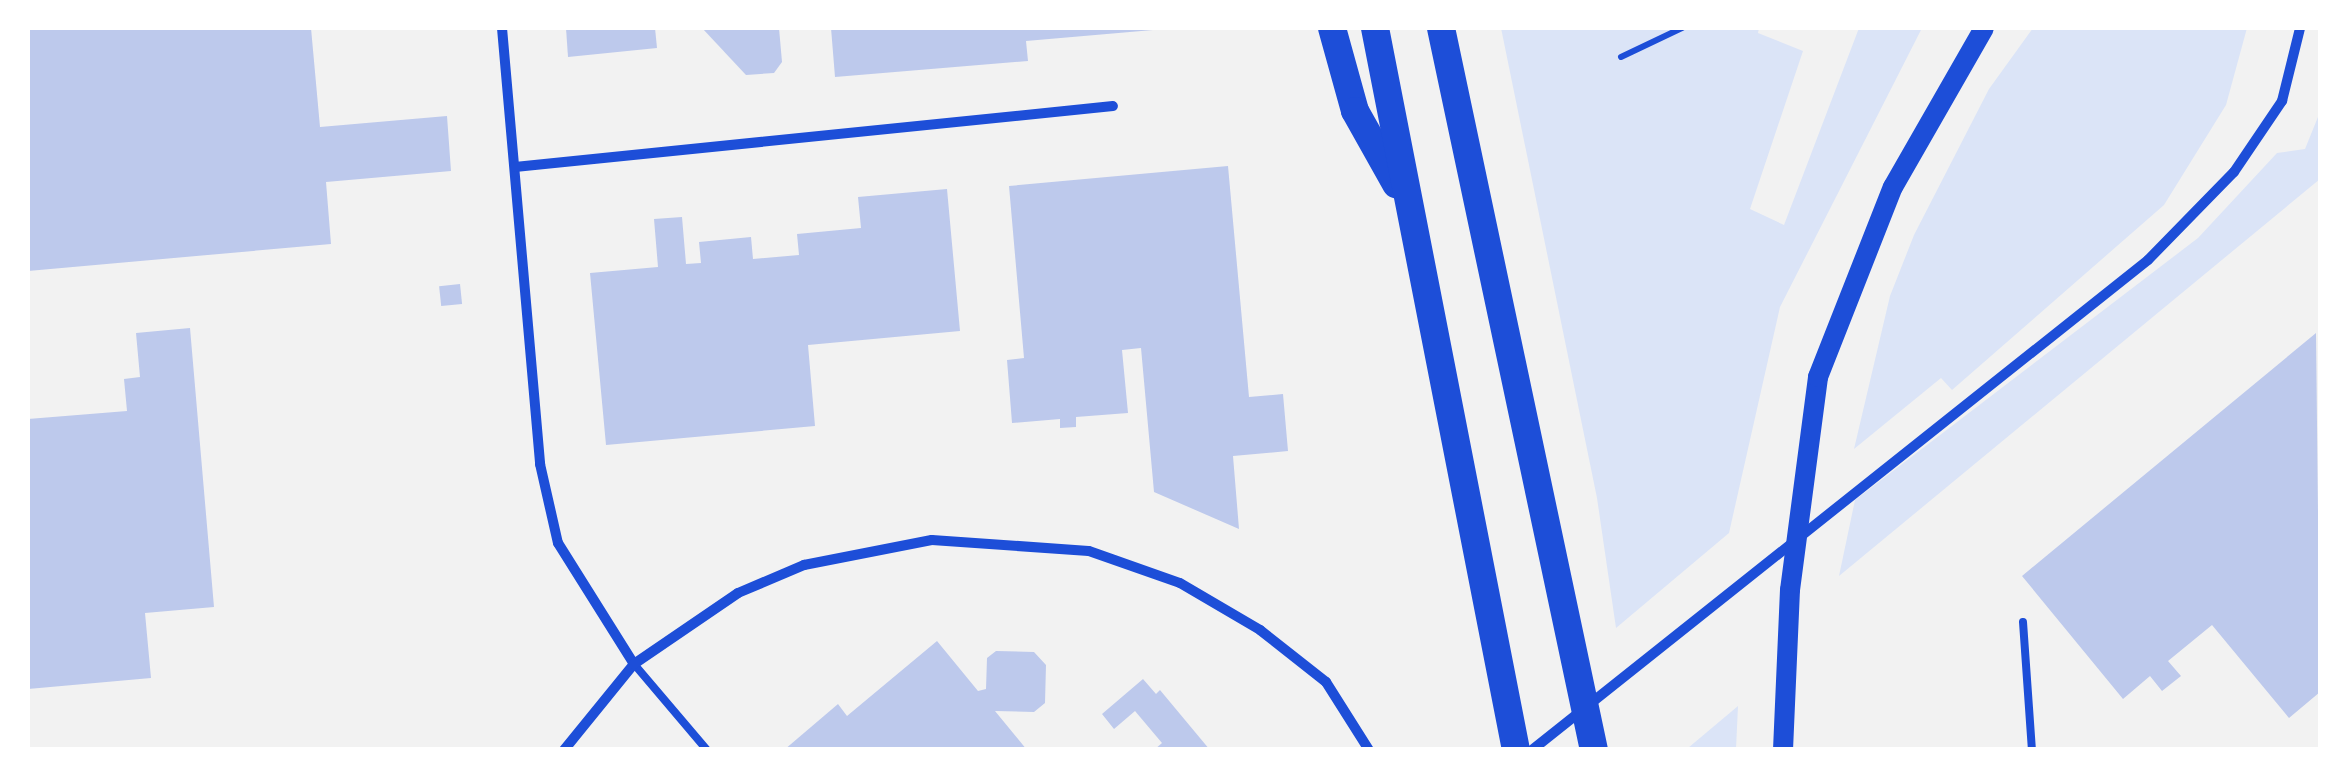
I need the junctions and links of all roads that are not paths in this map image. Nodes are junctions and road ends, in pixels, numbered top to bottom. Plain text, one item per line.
1 (502, 28) edge
2 (1332, 28) edge
3 (1376, 28) edge
4 (1441, 28) edge
5 (1984, 28) edge
6 (2300, 28) edge
7 (1113, 106) dead end
8 (515, 167) junction
9 (1406, 202) junction
10 (2022, 622) dead end
11 (634, 664) junction
12 (564, 750) edge
13 (707, 750) edge
14 (1370, 750) edge
15 (1516, 750) edge
16 (1532, 750) edge
17 (1594, 750) edge
18 (1783, 750) edge
19 (2032, 750) edge

1 - 8 street
2 - 9 highway
3 - 9 highway
4 - 17 highway
5 - 18 main road
6 - 16 street
7 - 8 street
8 - 11 street
9 - 15 highway
10 - 19 lane
11 - 12 street
11 - 13 lane
11 - 14 street

